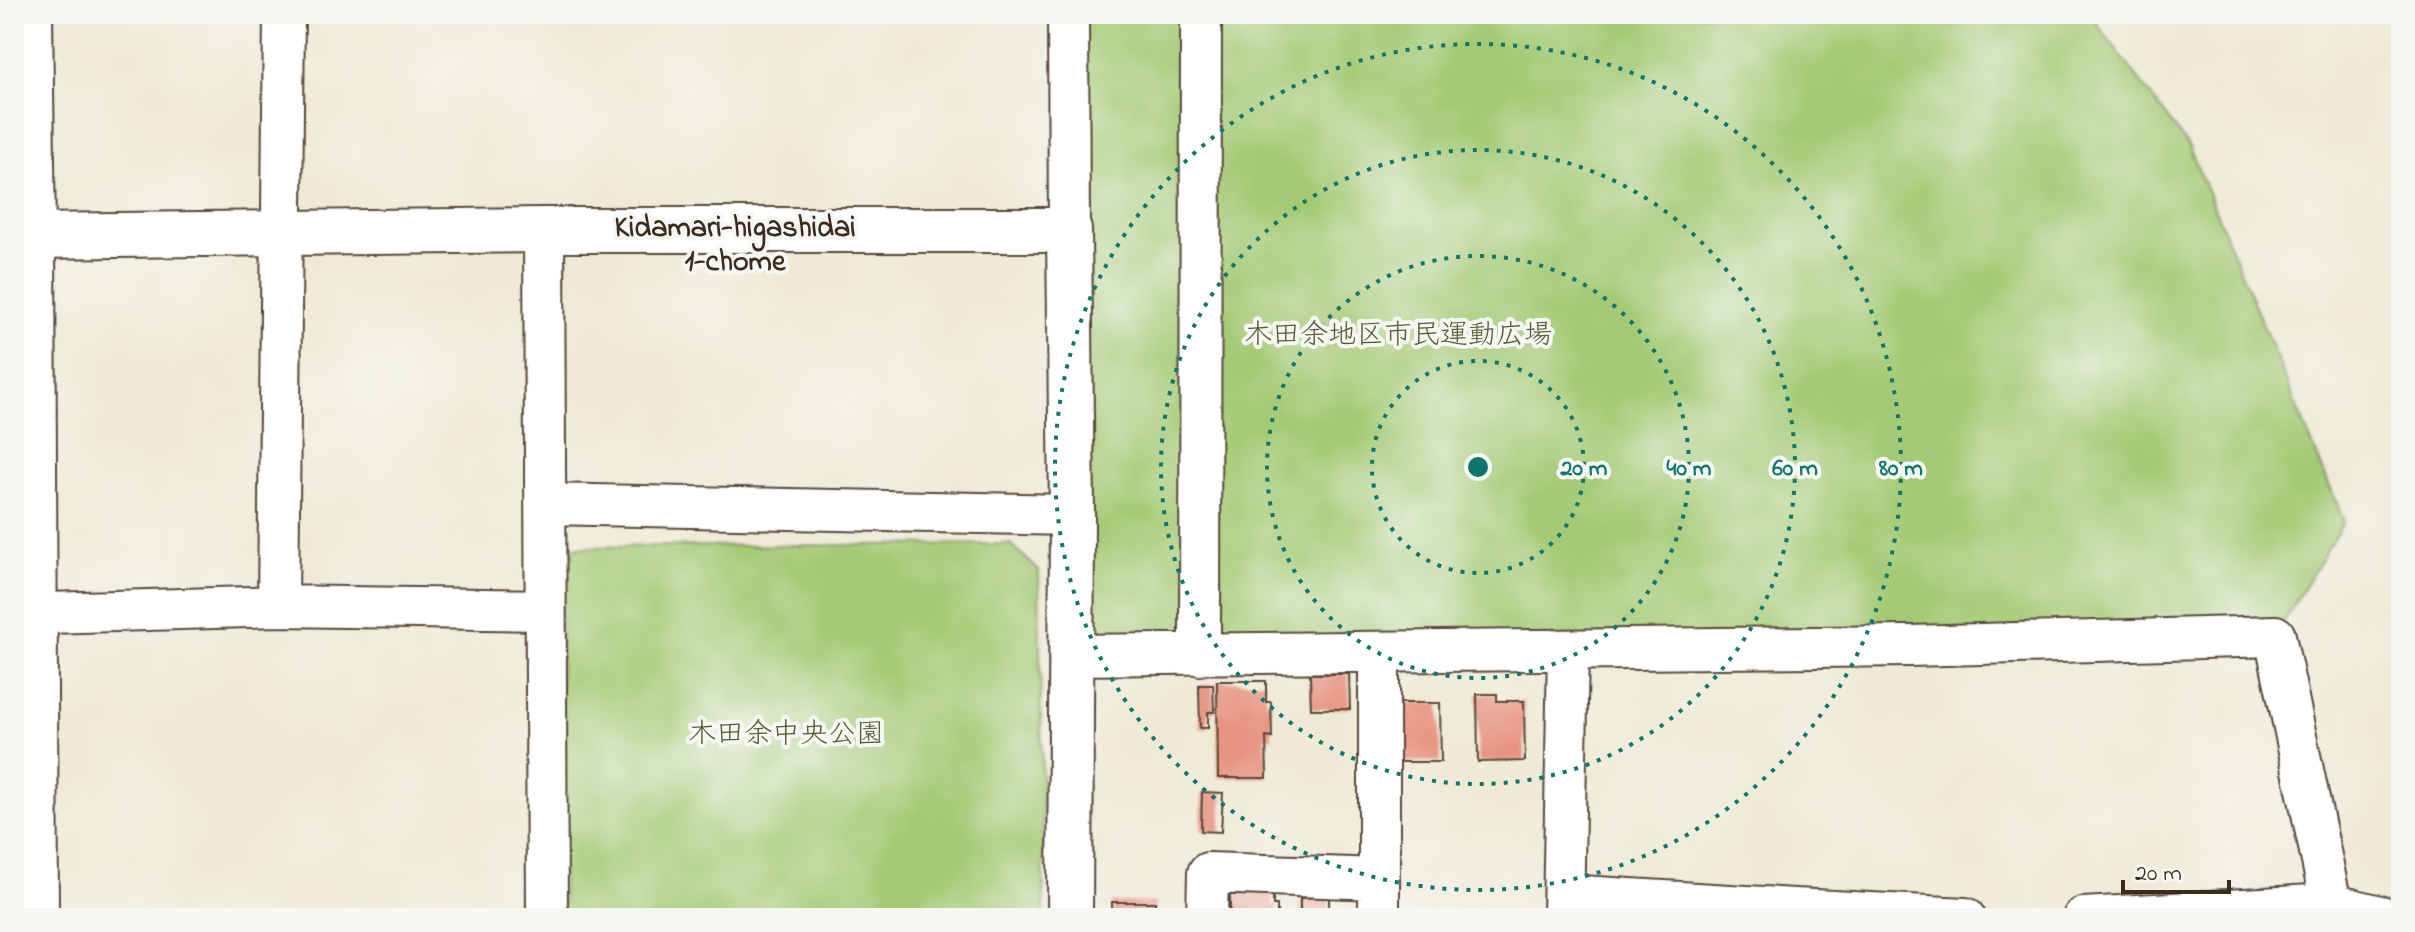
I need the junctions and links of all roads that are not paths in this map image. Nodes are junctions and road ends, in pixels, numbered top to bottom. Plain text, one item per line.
1 (30, 14) edge
2 (284, 14) edge
3 (1068, 14) edge
4 (1201, 14) edge
5 (544, 230) junction
6 (1069, 230) junction
7 (282, 233) junction
8 (33, 236) junction
9 (546, 504) junction
10 (1072, 515) junction
11 (278, 606) junction
12 (545, 610) junction
13 (24, 614) edge
14 (1568, 650) junction
15 (1379, 653) junction
16 (1071, 655) junction
17 (1200, 655) junction
18 (1379, 899) edge
19 (1563, 906) edge
20 (2330, 911) edge
21 (1795, 913) edge
22 (36, 918) edge
23 (547, 918) edge
24 (1070, 918) edge
25 (1207, 918) edge
26 (1965, 918) edge
27 (2083, 918) edge
28 (2388, 918) edge

1 - 8 street
2 - 7 street
3 - 6 street
4 - 17 street
5 - 6 street
5 - 7 street
5 - 9 street
6 - 10 street
7 - 8 street
7 - 11 street
8 - 13 street
9 - 10 street
9 - 12 street
10 - 16 street
11 - 12 street
11 - 13 street
12 - 23 street
13 - 22 street
14 - 15 street
14 - 19 street
14 - 20 street
15 - 17 street
15 - 18 street
16 - 17 street
16 - 24 street
18 - 25 street
19 - 21 street
20 - 27 street
20 - 28 street
21 - 26 street

